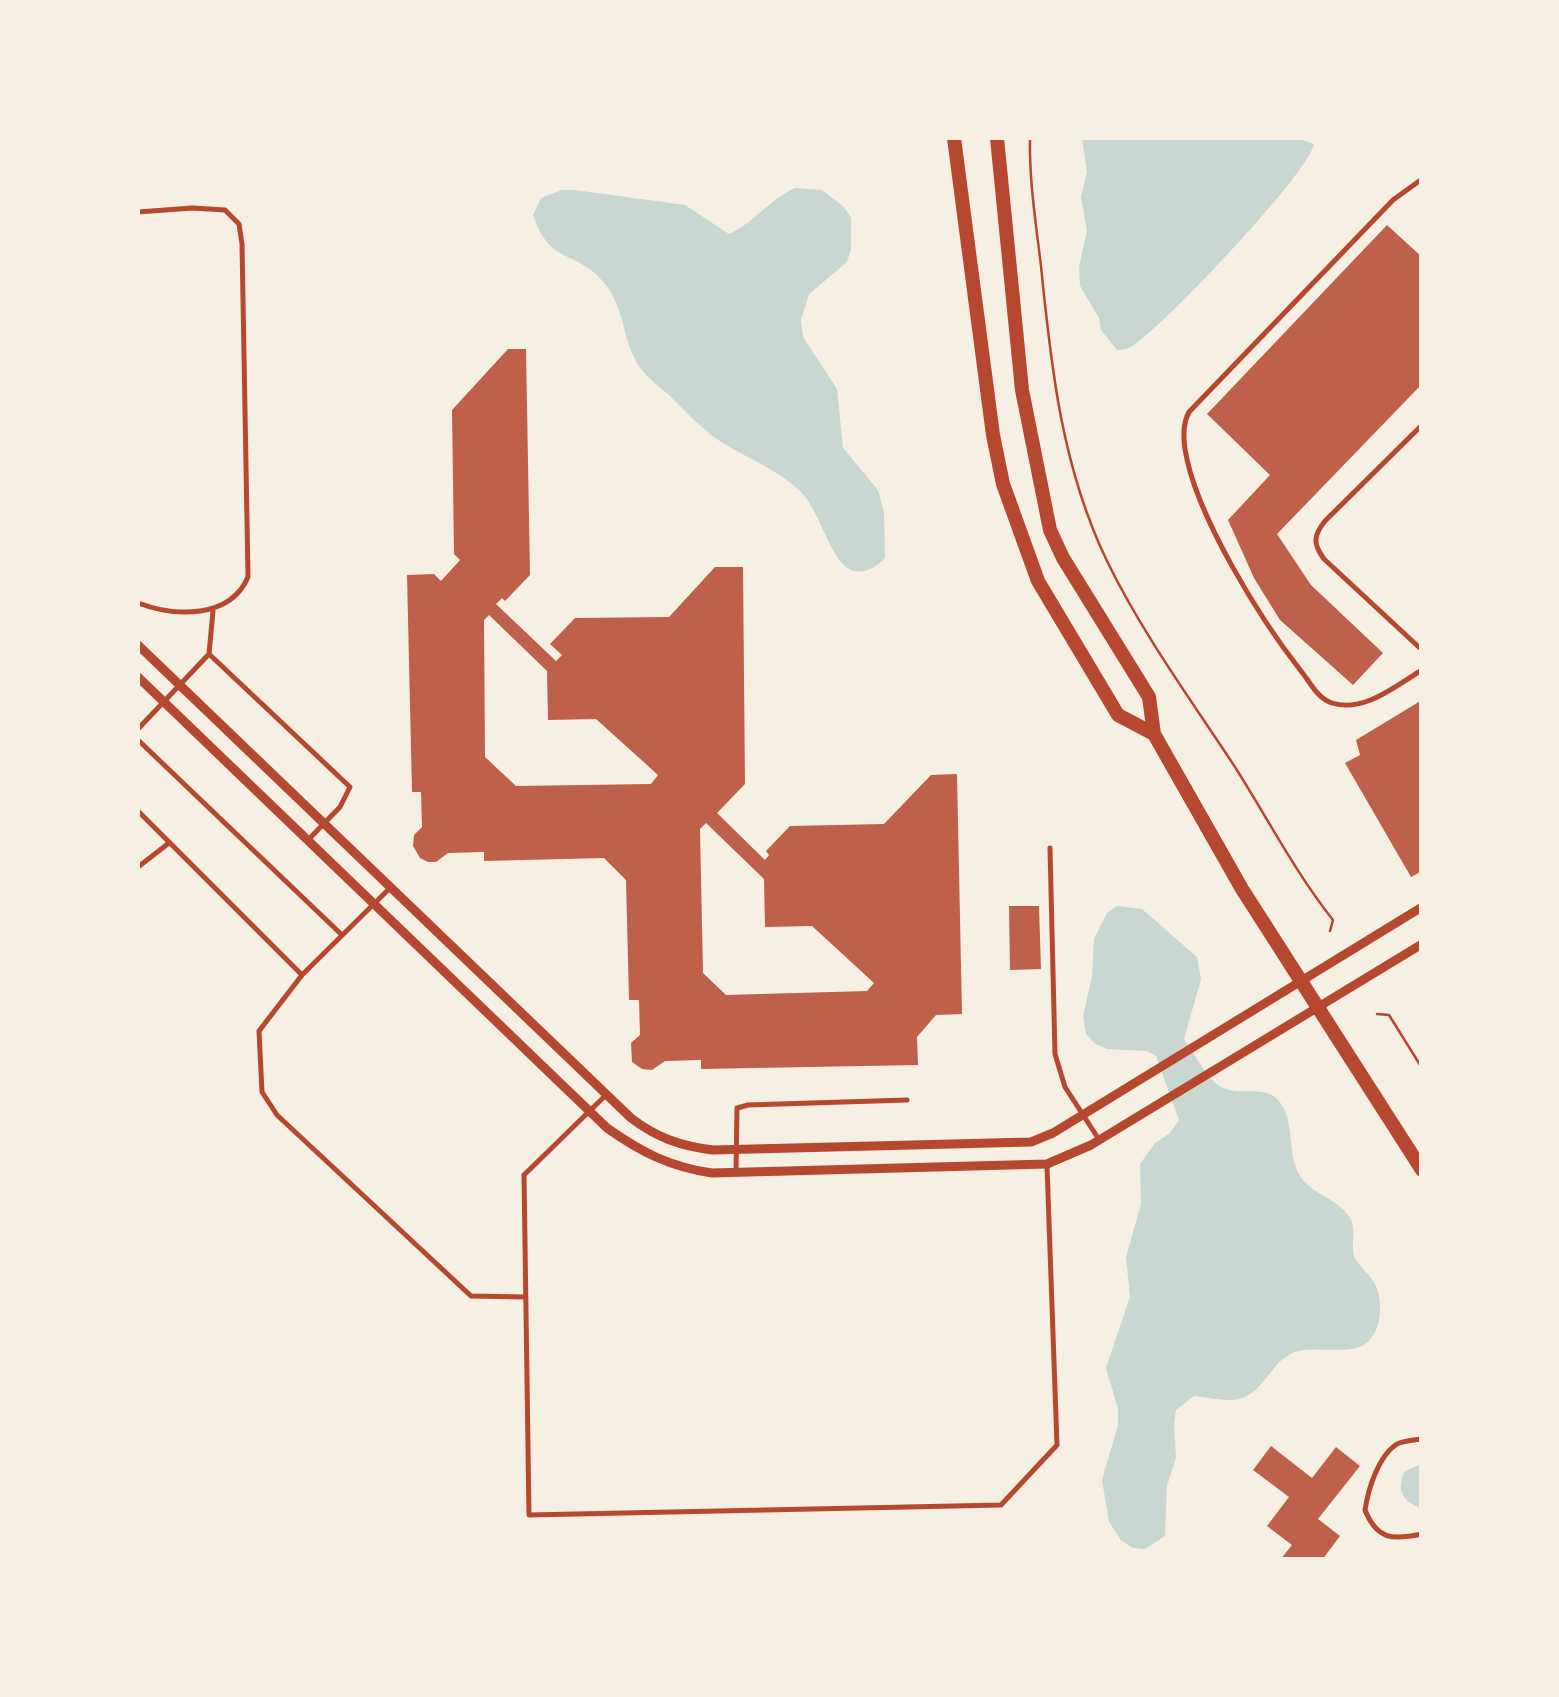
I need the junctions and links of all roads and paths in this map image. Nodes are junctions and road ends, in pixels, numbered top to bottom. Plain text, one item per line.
1 (954, 138) edge
2 (997, 138) edge
3 (1030, 138) edge
4 (1422, 179) edge
5 (138, 212) edge
6 (1422, 425) edge
7 (138, 604) edge
8 (212, 611) junction
9 (138, 645) edge
10 (1422, 650) edge
11 (210, 654) junction
12 (1422, 670) edge
13 (138, 677) edge
14 (178, 685) junction
15 (162, 701) junction
16 (138, 730) edge
17 (1154, 734) junction
18 (138, 740) edge
19 (138, 811) edge
20 (324, 824) junction
21 (308, 840) junction
22 (169, 842) junction
23 (1050, 848) dead end
24 (138, 867) edge
25 (390, 888) junction
26 (374, 904) junction
27 (1422, 908) edge
28 (1330, 931) dead end
29 (342, 935) junction
30 (1422, 944) edge
31 (302, 976) junction
32 (1298, 980) junction
33 (1316, 1009) junction
34 (1377, 1014) dead end
35 (1422, 1068) edge
36 (606, 1095) junction
37 (907, 1100) dead end
38 (590, 1111) junction
39 (1084, 1114) junction
40 (1099, 1140) junction
41 (736, 1149) junction
42 (1047, 1164) junction
43 (1422, 1170) edge
44 (736, 1172) junction
45 (525, 1298) junction
46 (1422, 1439) edge
47 (1422, 1534) edge

1 - 17 main road
2 - 17 main road
3 - 28 path
4 - 12 lane
5 - 8 lane
6 - 10 lane
7 - 8 lane
8 - 11 lane
9 - 14 street
11 - 14 lane
11 - 20 lane
13 - 15 street
14 - 15 lane
14 - 20 street
15 - 16 lane
15 - 21 street
17 - 32 main road
18 - 29 lane
19 - 22 lane
20 - 21 lane
20 - 25 street
21 - 26 street
22 - 24 lane
22 - 31 lane
23 - 39 lane
25 - 26 lane
25 - 36 street
26 - 29 lane
26 - 38 street
27 - 32 street
29 - 31 lane
30 - 33 street
31 - 45 lane
32 - 33 main road
32 - 39 street
33 - 40 street
33 - 43 main road
34 - 35 path
36 - 38 lane
36 - 41 street
37 - 41 lane
38 - 44 street
38 - 45 lane
39 - 40 lane
39 - 41 street
40 - 42 street
41 - 44 lane
42 - 44 street
42 - 45 lane
46 - 47 lane

